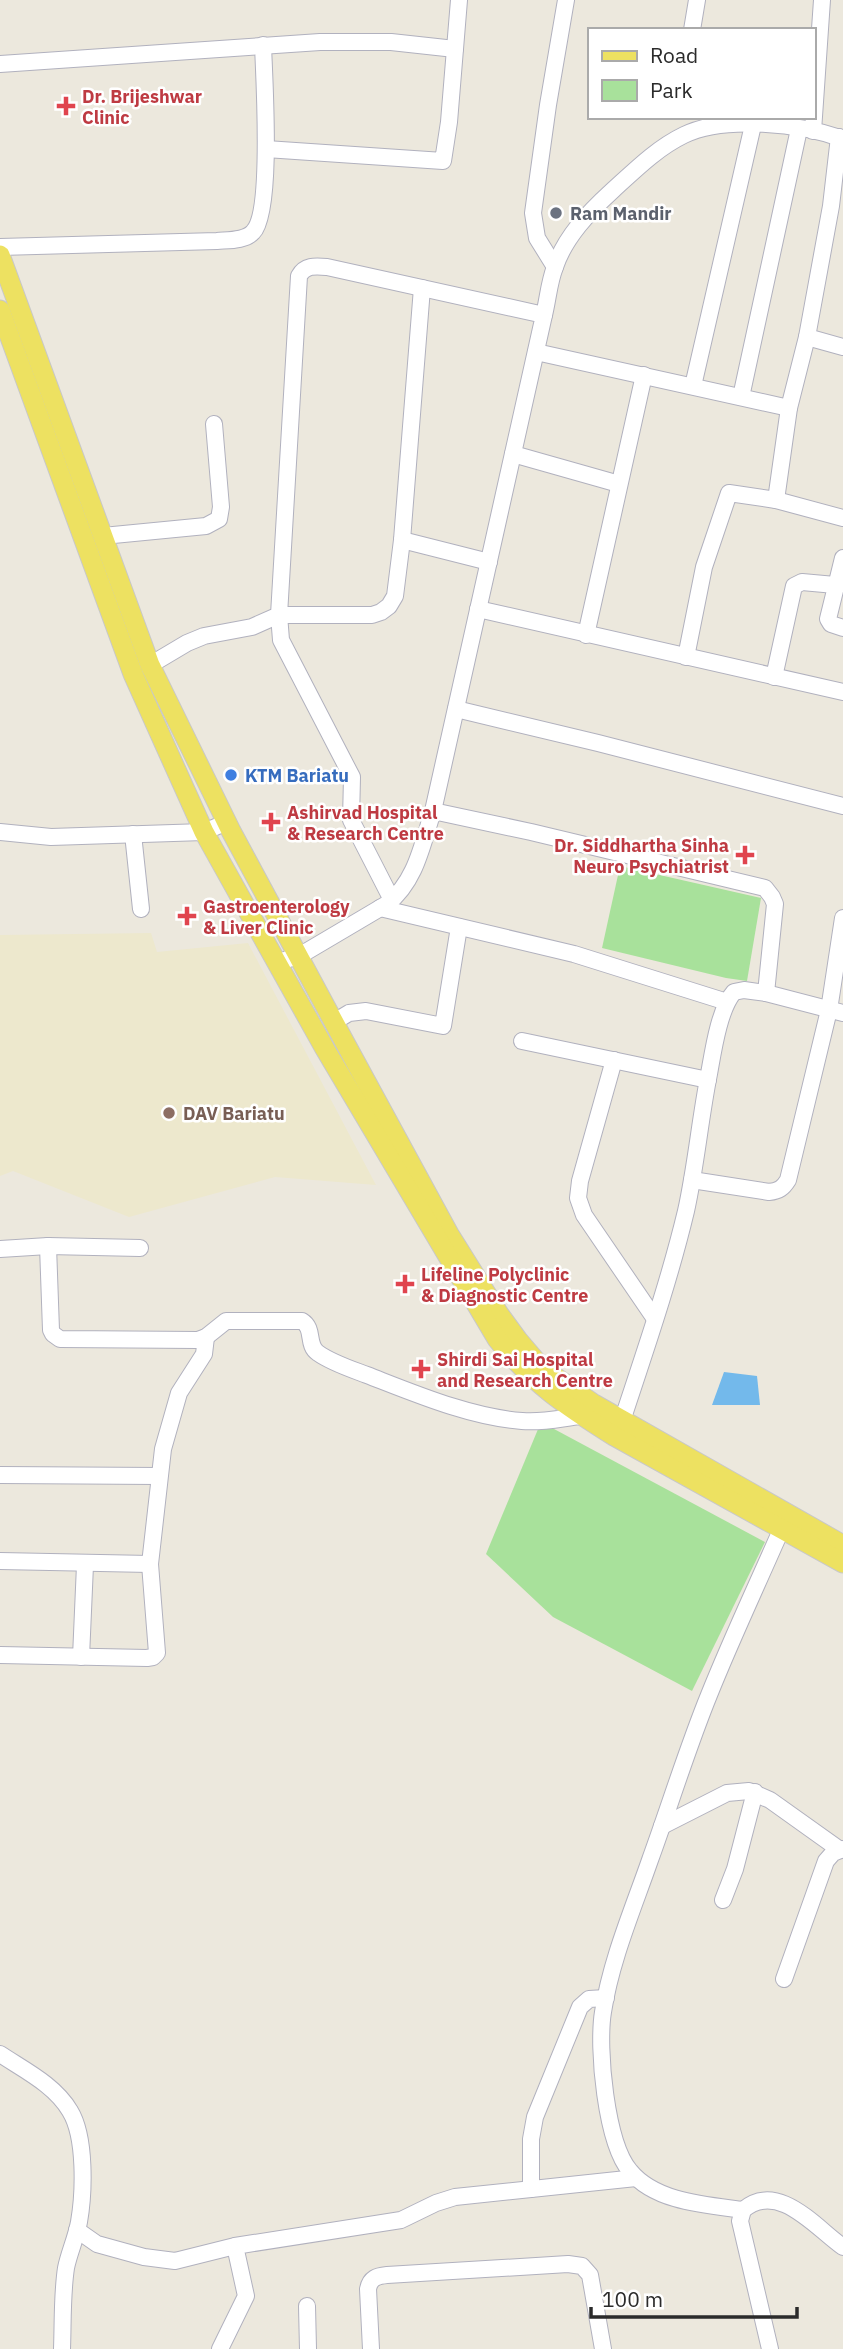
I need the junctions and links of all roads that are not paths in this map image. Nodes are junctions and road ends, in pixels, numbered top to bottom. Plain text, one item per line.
1 (459, 0) edge
2 (566, 0) edge
3 (697, 0) edge
4 (822, 0) edge
5 (692, 28) edge
6 (263, 45) junction
7 (455, 49) junction
8 (815, 57) edge
9 (0, 64) edge
10 (807, 119) edge
11 (692, 124) edge
12 (754, 125) junction
13 (806, 130) junction
14 (841, 138) edge
15 (266, 149) junction
16 (0, 247) edge
17 (0, 255) edge
18 (555, 267) junction
19 (422, 288) junction
20 (0, 310) edge
21 (544, 315) junction
22 (807, 337) junction
23 (843, 347) edge
24 (536, 352) junction
25 (644, 375) junction
26 (693, 386) junction
27 (741, 397) junction
28 (789, 408) junction
29 (214, 424) dead end
30 (513, 454) junction
31 (620, 484) junction
32 (776, 500) junction
33 (843, 518) edge
34 (103, 536) junction
35 (402, 540) junction
36 (843, 558) edge
37 (489, 562) junction
38 (835, 585) junction
39 (478, 609) junction
40 (279, 615) junction
41 (843, 628) edge
42 (586, 635) junction
43 (686, 657) junction
44 (150, 665) junction
45 (774, 677) junction
46 (843, 692) edge
47 (456, 709) junction
48 (843, 806) edge
49 (433, 811) junction
50 (227, 822) junction
51 (0, 832) edge
52 (204, 832) junction
53 (133, 834) junction
54 (386, 904) junction
55 (141, 909) dead end
56 (843, 918) edge
57 (459, 927) junction
58 (299, 956) junction
59 (278, 962) junction
60 (766, 993) junction
61 (727, 1002) junction
62 (836, 1012) edge
63 (334, 1022) junction
64 (344, 1041) junction
65 (522, 1041) dead end
66 (325, 1049) junction
67 (614, 1060) junction
68 (708, 1080) junction
69 (692, 1180) junction
70 (48, 1246) junction
71 (139, 1248) dead end
72 (0, 1249) edge
73 (655, 1319) junction
74 (206, 1337) junction
75 (581, 1416) junction
76 (622, 1421) junction
77 (0, 1475) edge
78 (159, 1476) junction
79 (781, 1530) junction
80 (843, 1545) edge
81 (0, 1561) edge
82 (843, 1563) edge
83 (85, 1564) junction
84 (150, 1564) junction
85 (0, 1654) edge
86 (81, 1657) junction
87 (755, 1792) junction
88 (662, 1826) junction
89 (841, 1850) edge
90 (723, 1900) dead end
91 (784, 1979) dead end
92 (606, 1998) junction
93 (0, 2054) edge
94 (636, 2178) junction
95 (531, 2189) junction
96 (743, 2210) junction
97 (77, 2230) junction
98 (235, 2246) junction
99 (843, 2247) edge
100 (307, 2306) dead end
101 (62, 2349) edge
102 (220, 2349) edge
103 (308, 2349) edge
104 (371, 2349) edge
105 (603, 2349) edge
106 (770, 2349) edge

1 - 7 street
2 - 18 street
3 - 5 street
4 - 8 street
6 - 7 street
6 - 9 street
6 - 15 street
7 - 15 street
10 - 13 street
11 - 12 street
11 - 18 street
12 - 13 street
12 - 26 street
13 - 14 street
13 - 27 street
14 - 22 street
15 - 16 street
17 - 34 main road
18 - 21 street
19 - 21 street
19 - 35 street
19 - 40 street
20 - 52 main road
21 - 24 street
22 - 23 street
22 - 28 street
24 - 25 street
24 - 30 street
25 - 26 street
25 - 31 street
26 - 27 street
27 - 28 street
28 - 32 street
29 - 34 street
30 - 31 street
30 - 37 street
31 - 42 street
32 - 33 street
32 - 43 street
34 - 44 main road
35 - 37 street
35 - 40 street
36 - 38 street
37 - 39 street
38 - 41 street
38 - 45 street
39 - 42 street
39 - 47 street
40 - 44 street
40 - 54 street
42 - 43 street
43 - 45 street
44 - 50 main road
45 - 46 street
47 - 48 street
47 - 49 street
49 - 54 street
49 - 60 street
50 - 52 street
50 - 58 main road
51 - 53 street
52 - 53 street
52 - 59 main road
53 - 55 street
54 - 57 street
54 - 58 street
56 - 62 street
57 - 61 street
57 - 63 street
58 - 59 street
58 - 63 main road
59 - 66 main road
60 - 61 street
60 - 62 street
61 - 68 street
62 - 69 street
63 - 64 main road
64 - 66 street
64 - 76 main road
65 - 67 street
66 - 75 main road
67 - 68 street
67 - 73 street
68 - 69 street
69 - 73 street
70 - 71 street
70 - 72 street
70 - 74 street
73 - 76 street
74 - 75 street
74 - 78 street
75 - 79 main road
76 - 80 main road
77 - 78 street
78 - 84 street
79 - 82 main road
79 - 88 street
81 - 83 street
83 - 84 street
83 - 86 street
84 - 86 street
85 - 86 street
87 - 88 street
87 - 89 street
87 - 90 street
88 - 92 street
89 - 91 street
92 - 94 street
92 - 95 street
93 - 97 street
94 - 95 street
94 - 96 street
95 - 98 street
96 - 99 street
96 - 106 street
97 - 98 street
97 - 101 street
98 - 102 street
100 - 103 street
104 - 105 street

